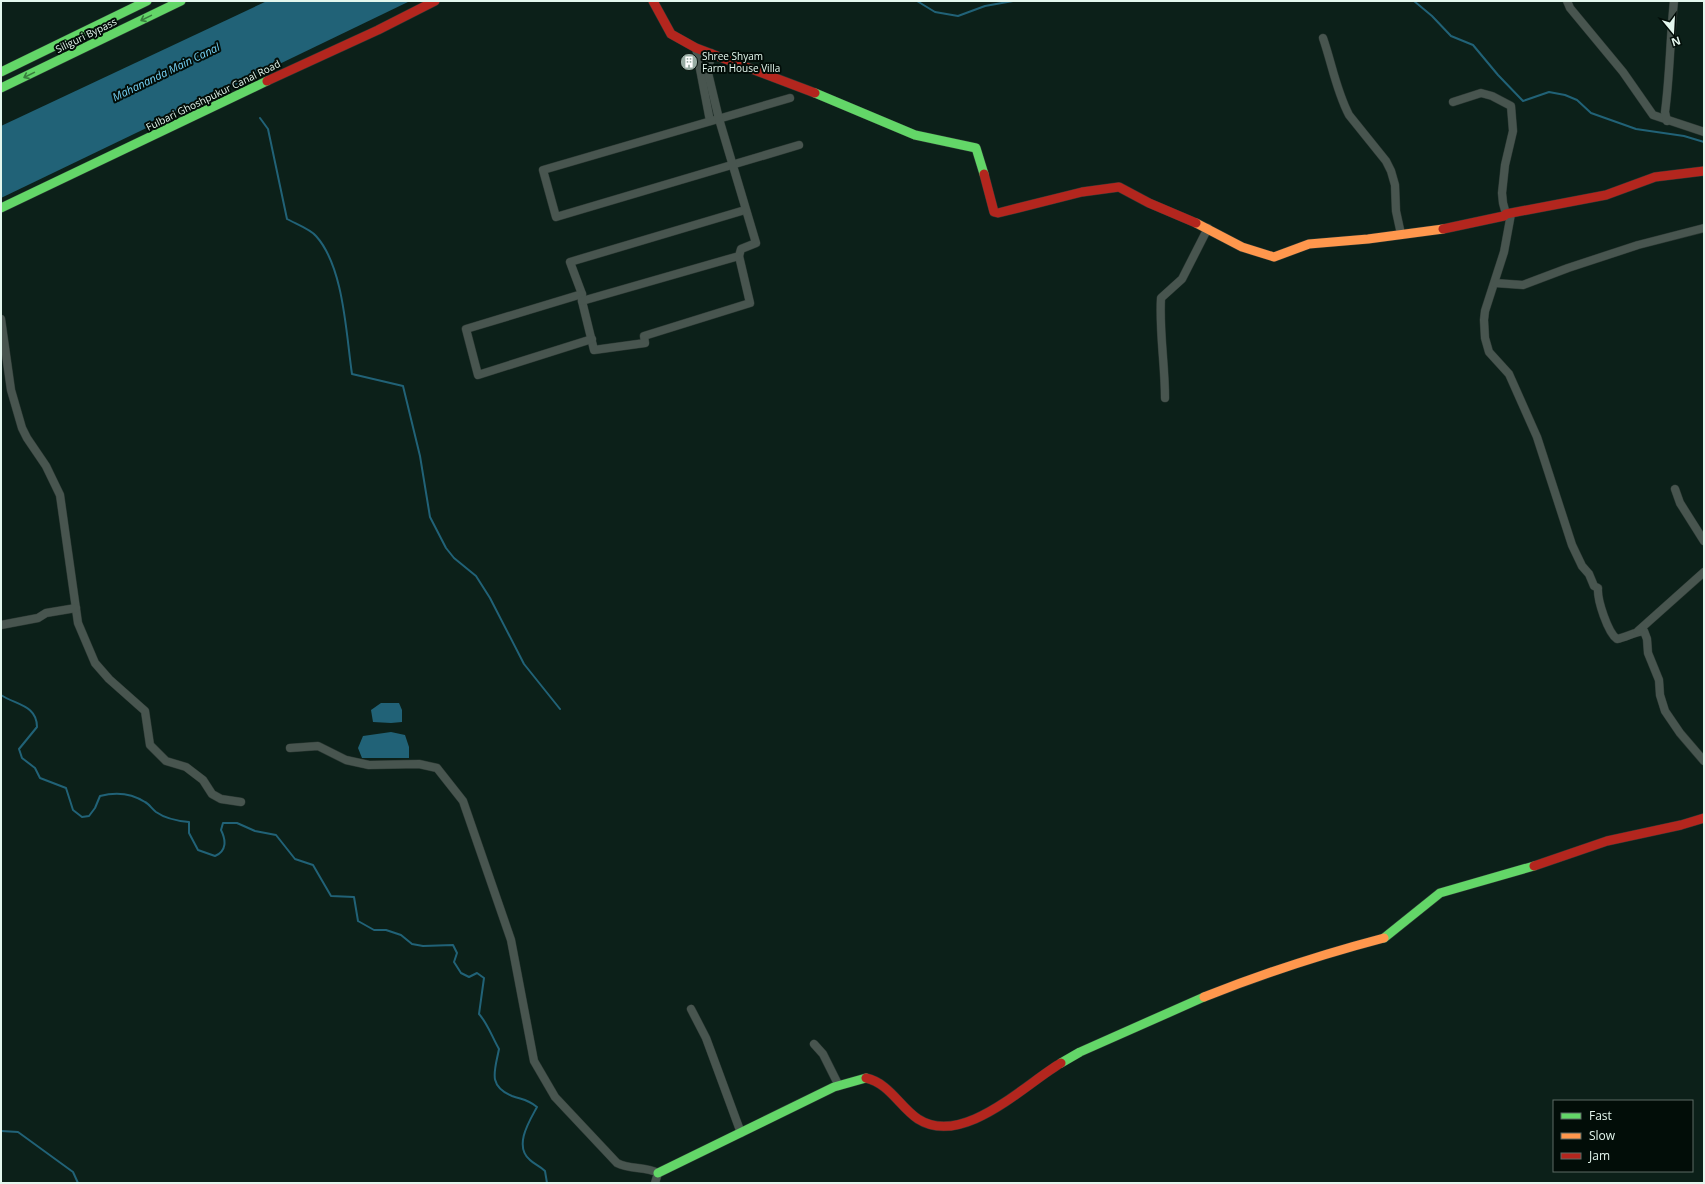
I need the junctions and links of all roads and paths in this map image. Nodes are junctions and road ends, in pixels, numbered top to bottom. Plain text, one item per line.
1 (147, 1) edge
2 (181, 1) edge
3 (435, 1) edge
4 (653, 1) edge
5 (1566, 1) edge
6 (1674, 1) edge
7 (1323, 38) dead end
8 (696, 48) junction
9 (711, 53) junction
10 (1, 72) edge
11 (1, 88) edge
12 (790, 98) dead end
13 (1453, 102) dead end
14 (719, 119) junction
15 (710, 121) junction
16 (1667, 121) junction
17 (1704, 132) edge
18 (799, 145) dead end
19 (732, 165) junction
20 (1704, 171) edge
21 (1, 208) edge
22 (745, 210) junction
23 (1508, 214) junction
24 (1208, 228) junction
25 (1704, 228) edge
26 (1401, 234) junction
27 (739, 256) junction
28 (1495, 283) junction
29 (582, 297) junction
30 (1, 319) edge
31 (592, 339) junction
32 (1165, 398) dead end
33 (1676, 489) dead end
34 (1704, 541) edge
35 (1704, 572) edge
36 (76, 608) junction
37 (1, 625) edge
38 (1638, 631) junction
39 (290, 748) dead end
40 (1704, 761) edge
41 (242, 802) dead end
42 (1704, 818) edge
43 (691, 1009) dead end
44 (814, 1044) dead end
45 (839, 1086) junction
46 (741, 1133) junction
47 (658, 1173) junction
48 (656, 1183) edge

1 - 10 main road
2 -> 11 main road, Siliguri Bypass
3 - 21 main road, Fulbari Ghoshpukur Canal Road
4 - 8 main road
5 - 16 street
6 - 16 street
7 - 26 street
8 - 9 main road
8 - 15 street
9 - 14 street
9 - 24 main road
12 - 14 street
13 - 23 street
14 - 15 street
14 - 19 street
15 - 19 street
16 - 17 street
18 - 19 street
19 - 22 street
20 - 23 main road
22 - 27 street
22 - 29 street
23 - 26 main road
23 - 28 street
24 - 26 main road
24 - 32 street
25 - 28 street
27 - 29 street
27 - 31 street
28 - 38 street
29 - 31 street
29 - 31 street
30 - 36 street
33 - 34 street
35 - 38 street
36 - 37 street
36 - 41 street
38 - 40 street
39 - 47 street
42 - 45 main road
43 - 46 street
44 - 45 street
45 - 46 main road
46 - 47 main road
47 - 48 street

